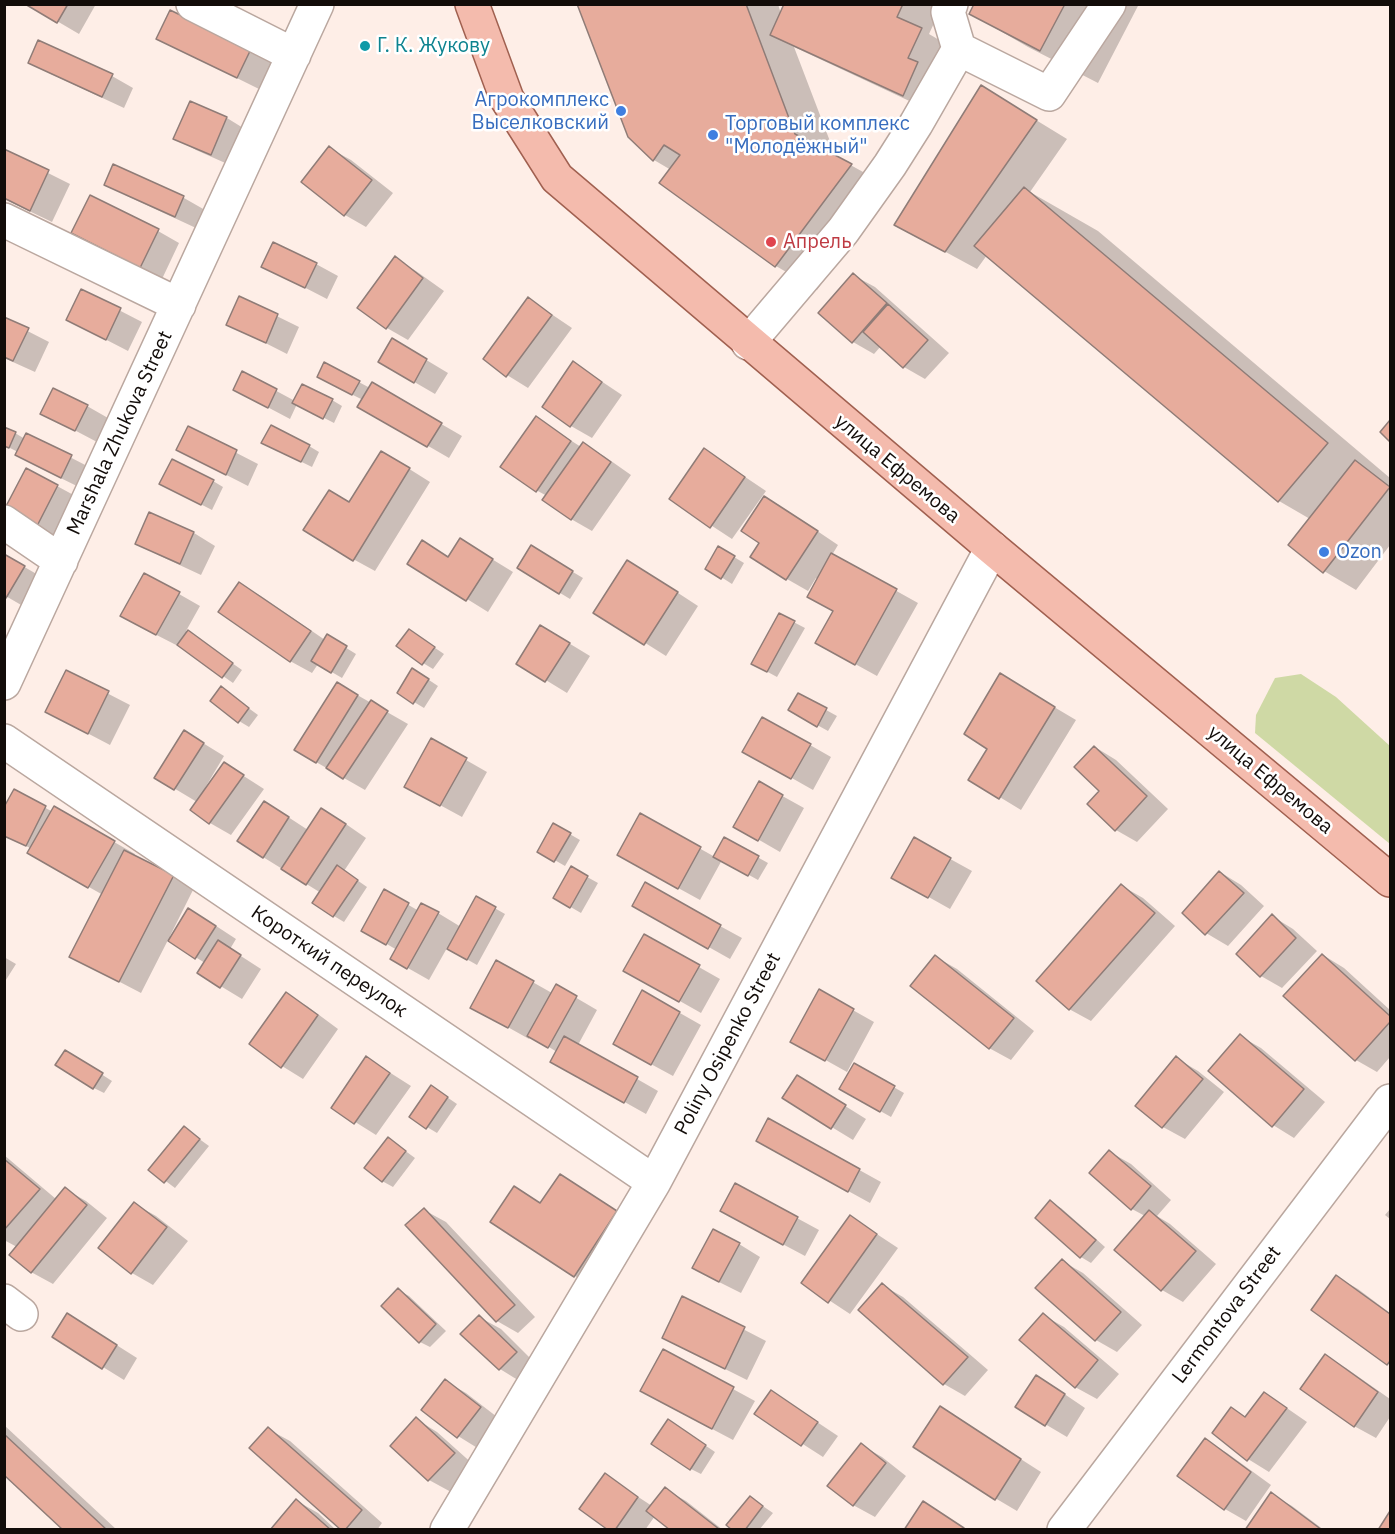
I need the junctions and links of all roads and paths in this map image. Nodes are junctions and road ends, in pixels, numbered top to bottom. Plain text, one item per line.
1 (193, 4) edge
2 (317, 4) edge
3 (472, 4) edge
4 (951, 4) edge
5 (1109, 4) edge
6 (959, 49) junction
7 (294, 55) junction
8 (4, 220) edge
9 (179, 305) junction
10 (748, 343) junction
11 (4, 522) edge
12 (992, 548) junction
13 (61, 561) junction
14 (4, 683) edge
15 (4, 741) edge
16 (1390, 880) edge
17 (1390, 1101) edge
18 (654, 1182) junction
19 (447, 1530) edge
20 (1064, 1530) edge

1 - 7 street
2 - 7 street, Marshala Zhukova Street
3 - 10 main road, улица Ефремова
4 - 6 street
5 - 6 street
6 - 10 street
7 - 9 street, Marshala Zhukova Street
8 - 9 street
9 - 13 street, Marshala Zhukova Street
10 - 12 main road, улица Ефремова
11 - 13 street, Marshala Zhukova Street
12 - 16 main road, улица Ефремова
12 - 18 street, Poliny Osipenko Street
13 - 14 street, Marshala Zhukova Street
15 - 18 street, Короткий переулок
17 - 20 street, Lermontova Street
18 - 19 street, Poliny Osipenko Street

